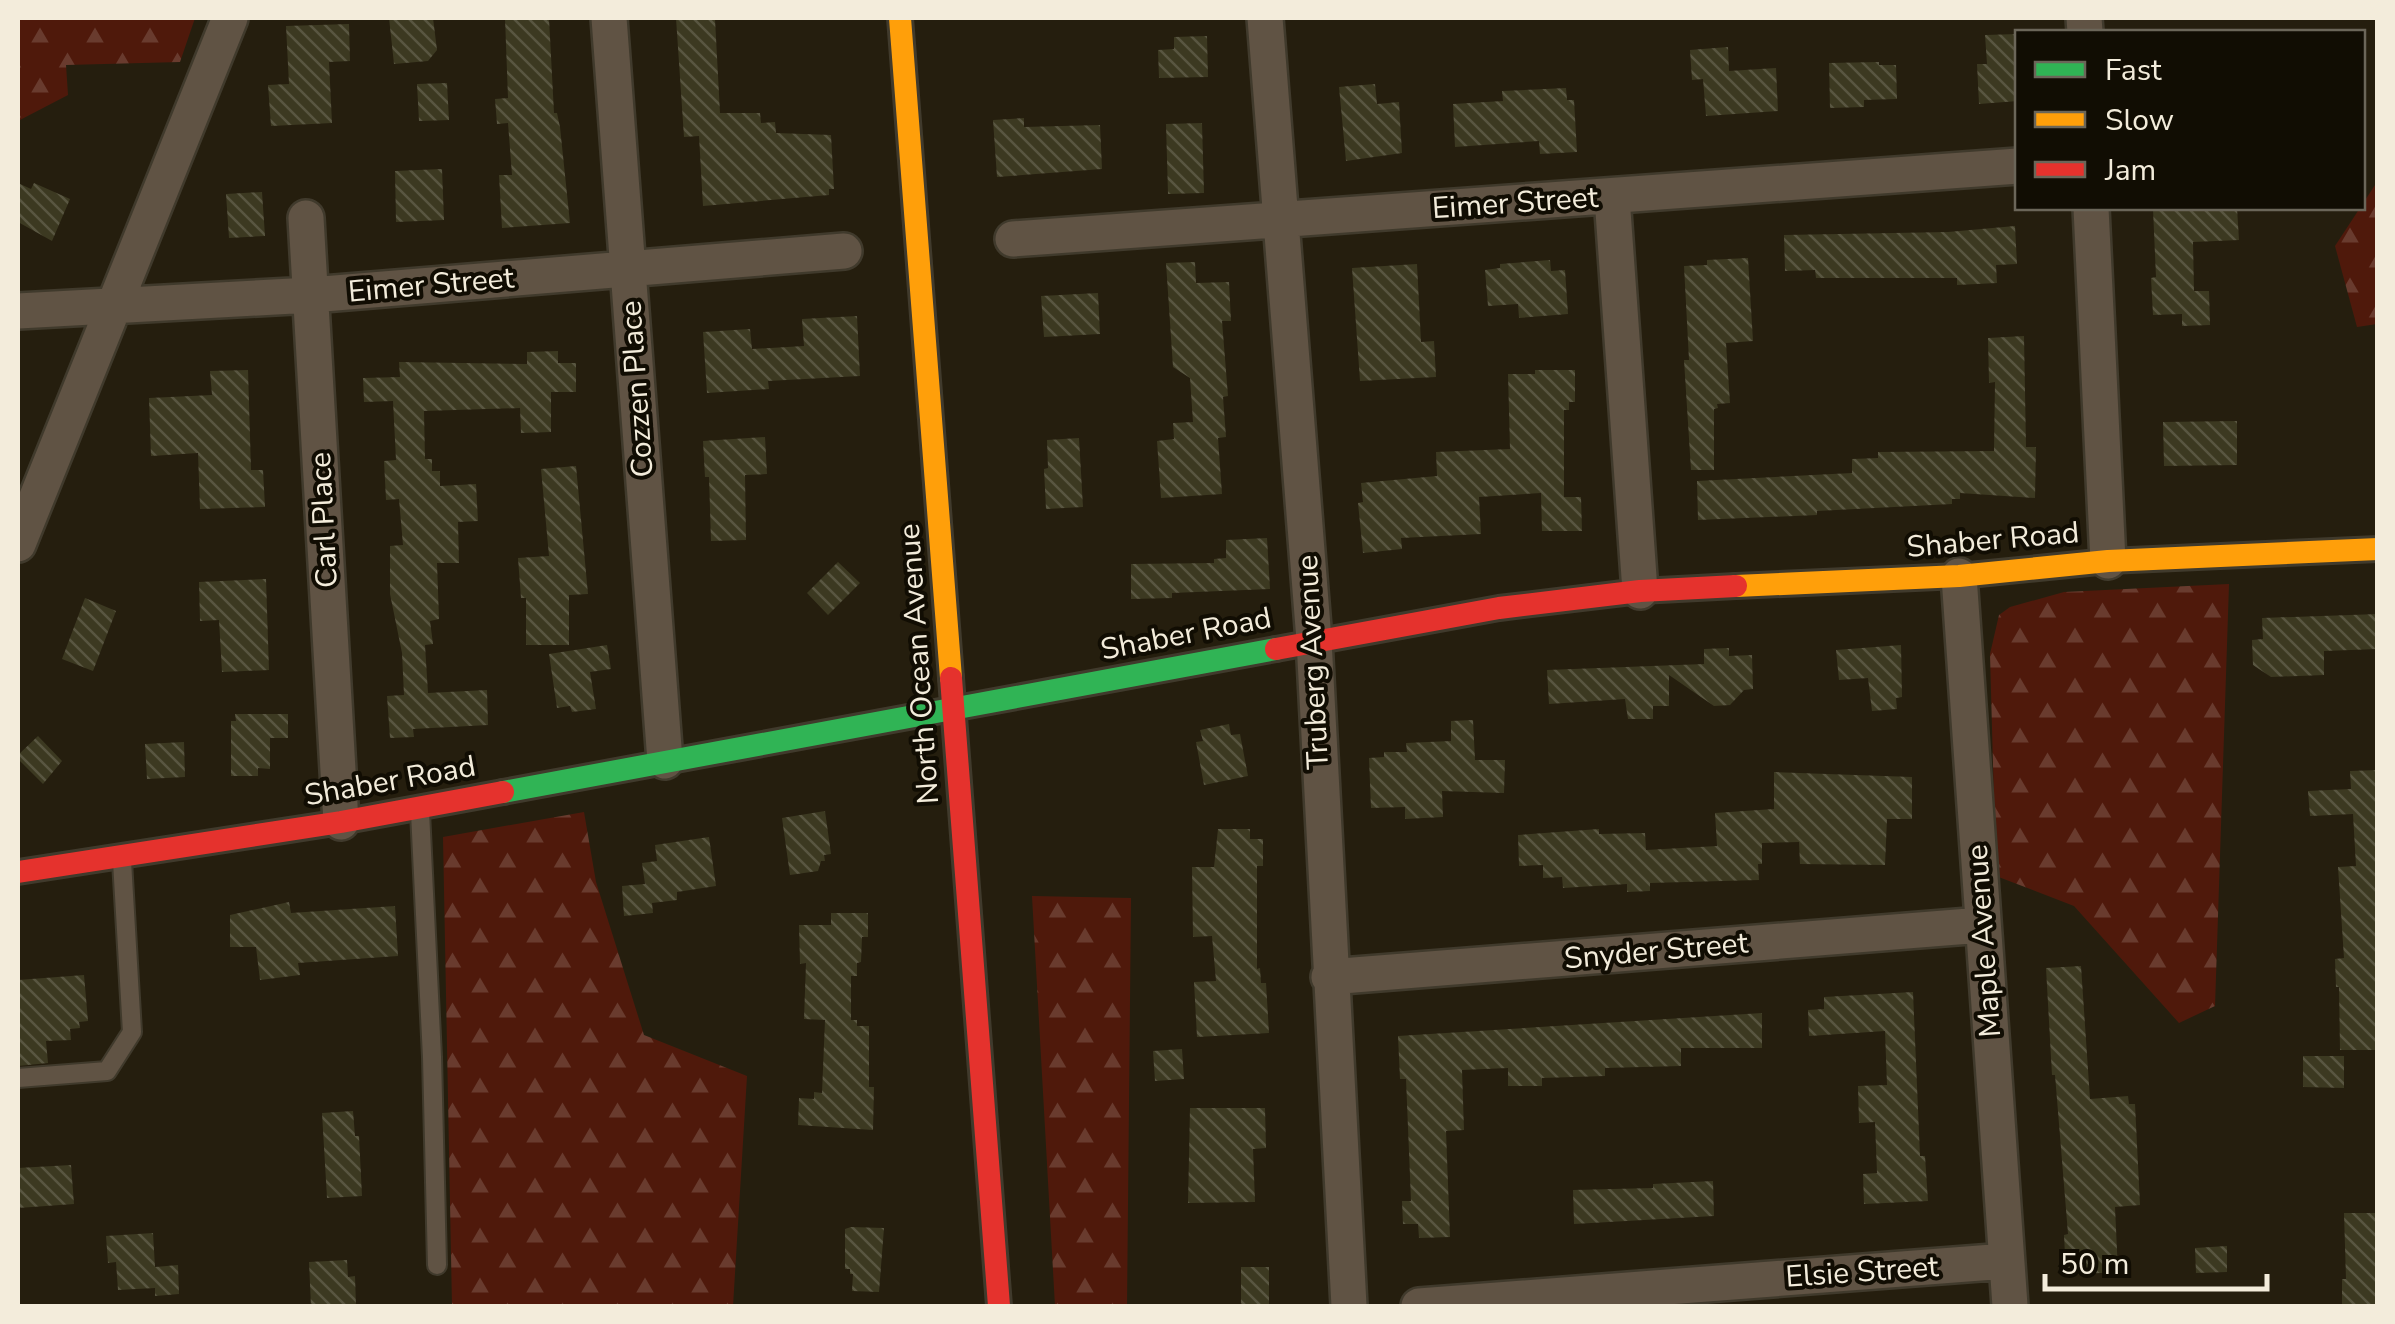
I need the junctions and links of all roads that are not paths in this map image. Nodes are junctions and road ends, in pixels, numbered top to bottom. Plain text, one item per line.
1 (230, 18) edge
2 (609, 18) edge
3 (900, 18) edge
4 (1265, 18) edge
5 (2015, 166) edge
6 (1612, 197) junction
7 (2091, 210) edge
8 (306, 218) dead end
9 (1280, 219) junction
10 (1013, 239) dead end
11 (844, 251) dead end
12 (627, 269) junction
13 (311, 296) junction
14 (115, 305) junction
15 (18, 311) edge
16 (18, 544) edge
17 (2378, 549) edge
18 (2108, 560) junction
19 (1958, 576) junction
20 (1640, 591) junction
21 (1314, 640) junction
22 (952, 709) junction
23 (665, 761) junction
24 (419, 807) junction
25 (341, 822) junction
26 (122, 856) junction
27 (18, 872) edge
28 (1982, 925) junction
29 (1329, 978) junction
30 (18, 1078) edge
31 (2006, 1261) junction
32 (437, 1265) dead end
33 (998, 1306) edge
34 (1349, 1306) edge
35 (1419, 1306) edge
36 (2010, 1306) edge

1 - 14 street
2 - 12 street, Cozzen Place
3 - 22 street, North Ocean Avenue
4 - 9 street, Truberg Avenue
5 - 6 street, Eimer Street
6 - 9 street, Eimer Street
6 - 20 street
7 - 18 street
8 - 13 street, Carl Place
9 - 10 street, Eimer Street
9 - 21 street, Truberg Avenue
11 - 12 street, Eimer Street
12 - 13 street, Eimer Street
12 - 23 street, Cozzen Place
13 - 14 street, Eimer Street
13 - 25 street, Carl Place
14 - 15 street, Eimer Street
14 - 16 street
17 - 18 street, Shaber Road
18 - 19 street, Shaber Road
19 - 20 street, Shaber Road
19 - 28 street, Maple Avenue
20 - 21 street, Shaber Road
21 - 22 street, Shaber Road
21 - 29 street, Truberg Avenue
22 - 23 street, Shaber Road
22 - 33 street, North Ocean Avenue
23 - 24 street, Shaber Road
24 - 25 street, Shaber Road
24 - 32 lane
25 - 26 street, Shaber Road
26 - 27 street, Shaber Road
26 - 30 lane
28 - 29 street, Snyder Street
28 - 31 street, Maple Avenue
29 - 34 street, Truberg Avenue
31 - 35 street, Elsie Street
31 - 36 street, Maple Avenue

